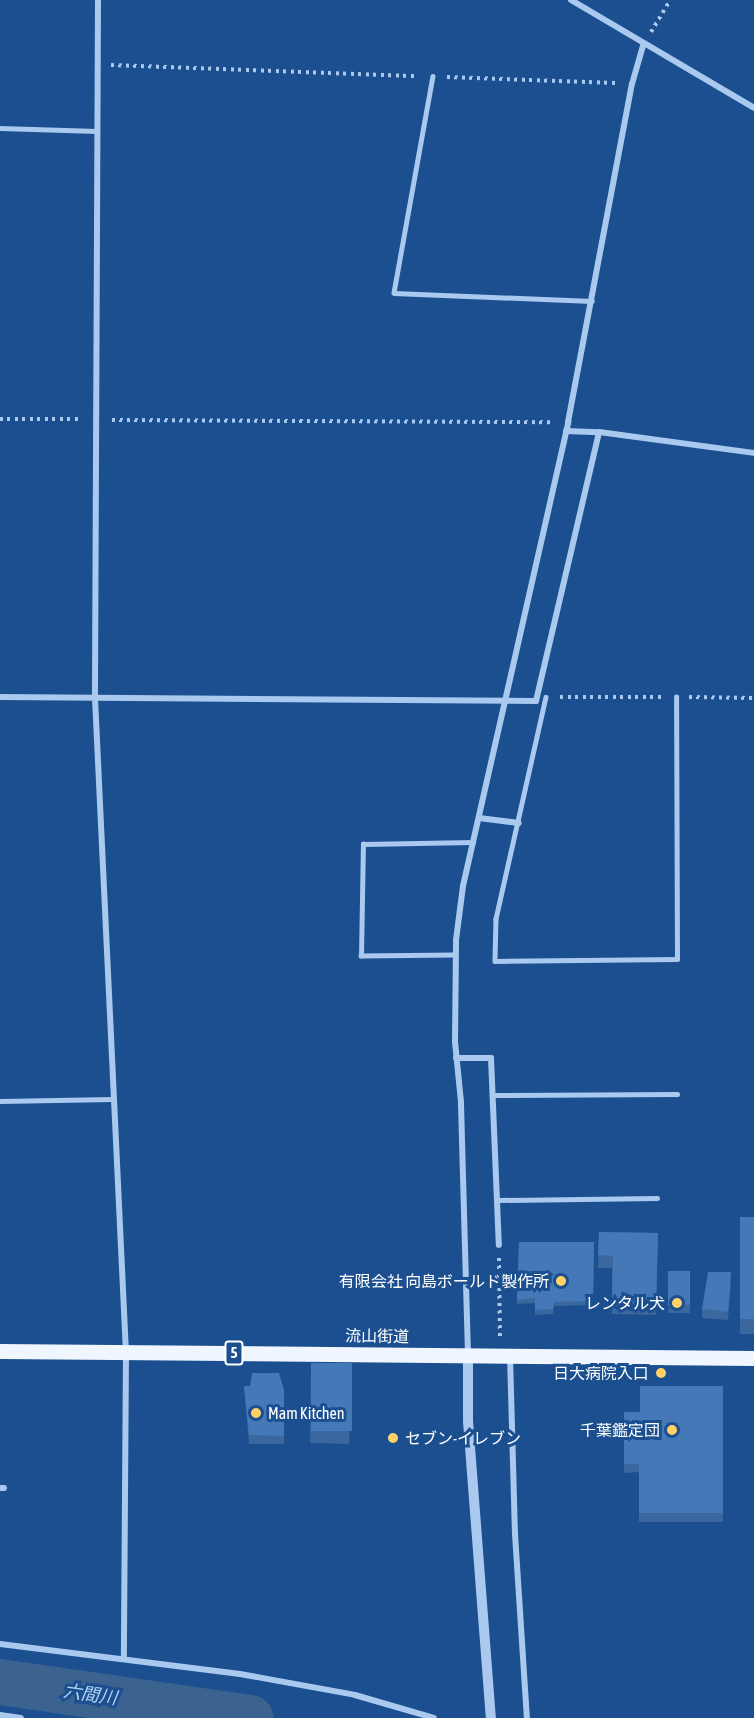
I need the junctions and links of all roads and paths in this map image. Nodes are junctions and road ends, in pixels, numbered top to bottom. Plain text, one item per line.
1 (98, 0) edge
2 (571, 0) edge
3 (670, 0) edge
4 (643, 46) junction
5 (98, 64) junction
6 (433, 76) junction
7 (632, 84) junction
8 (754, 108) edge
9 (0, 128) edge
10 (96, 131) junction
11 (592, 301) junction
12 (0, 419) edge
13 (95, 420) junction
14 (568, 422) junction
15 (566, 431) junction
16 (599, 432) junction
17 (754, 453) edge
18 (0, 697) edge
19 (546, 697) joint
20 (676, 697) junction
21 (95, 698) junction
22 (754, 698) edge
23 (506, 700) junction
24 (479, 818) junction
25 (519, 823) junction
26 (474, 842) junction
27 (455, 955) junction
28 (456, 1058) junction
29 (677, 1094) dead end
30 (492, 1095) junction
31 (112, 1099) junction
32 (0, 1101) edge
33 (657, 1198) dead end
34 (499, 1200) junction
35 (499, 1245) joint
36 (0, 1351) edge
37 (126, 1352) junction
38 (474, 1355) junction
39 (505, 1355) junction
40 (754, 1358) edge
41 (0, 1644) edge
42 (124, 1658) junction
43 (0, 1715) edge
44 (21, 1718) edge
45 (434, 1718) edge
46 (491, 1718) edge
47 (527, 1718) edge

1 - 5 street
2 - 4 street
3 - 4 path
4 - 7 street
4 - 8 street
5 - 6 path
5 - 10 street
6 - 7 path
6 - 11 lane
7 - 11 street
9 - 10 lane
10 - 13 street
11 - 14 street
12 - 13 path
13 - 14 path
13 - 21 street
14 - 15 street
15 - 16 street
15 - 23 street
16 - 17 street
16 - 23 street
18 - 21 street
19 - 20 path
19 - 25 lane
20 - 22 path
20 - 25 lane
21 - 23 street
21 - 31 street
23 - 24 street
24 - 25 street
24 - 26 street
26 - 27 street
26 - 27 lane
27 - 28 street
28 - 30 street
28 - 38 street
29 - 30 lane
30 - 34 street
31 - 32 lane
31 - 37 street
33 - 34 lane
34 - 35 street
35 - 39 path
36 - 37 main road, 流山街道 / 5
37 - 38 main road, 流山街道 / 5
37 - 42 street
38 - 39 main road, 流山街道 / 5
38 - 46 street
39 - 40 main road, 流山街道 / 5
39 - 47 street
41 - 42 street
42 - 45 street
43 - 44 street

